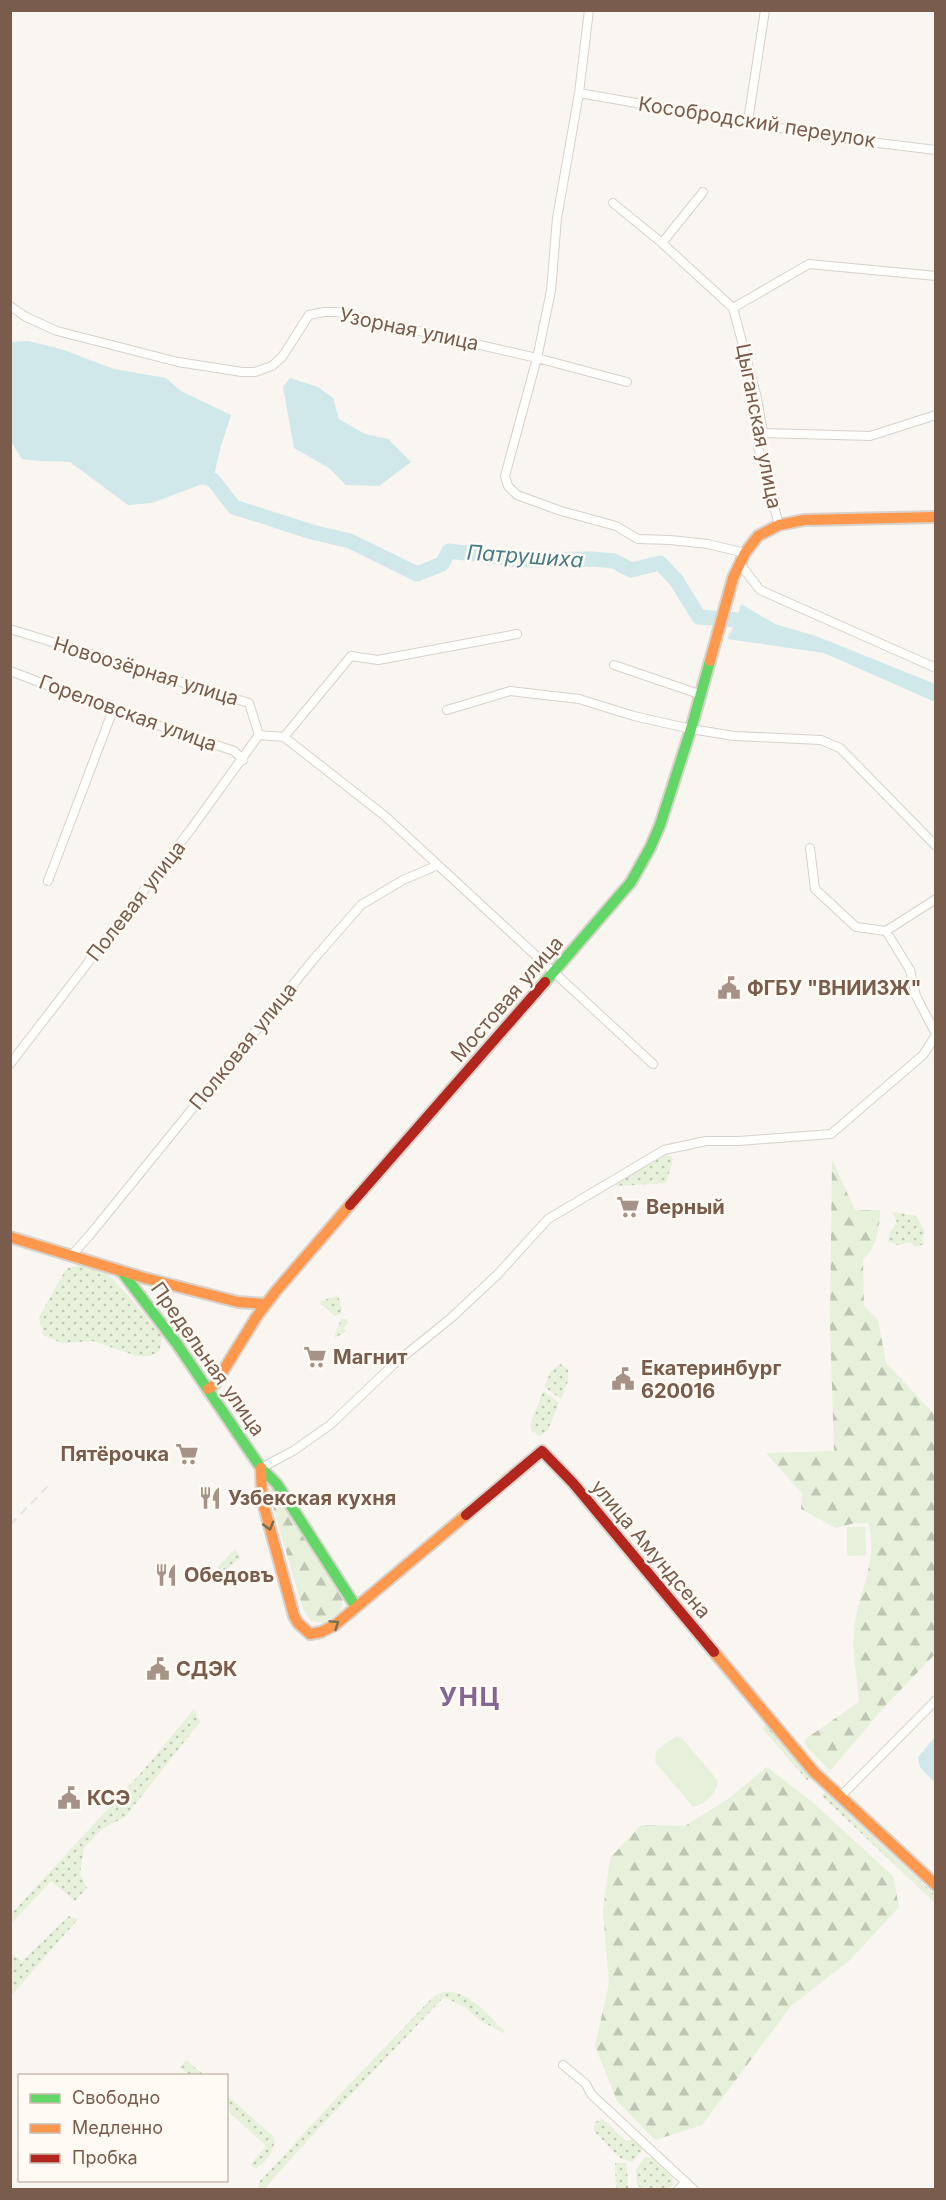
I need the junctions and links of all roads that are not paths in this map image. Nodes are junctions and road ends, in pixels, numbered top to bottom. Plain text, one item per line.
1 (589, 10) edge
2 (765, 10) edge
3 (579, 93) junction
4 (748, 121) junction
5 (936, 150) edge
6 (703, 192) dead end
7 (613, 203) dead end
8 (662, 243) junction
9 (936, 276) edge
10 (10, 306) edge
11 (733, 308) junction
12 (537, 358) junction
13 (627, 382) dead end
14 (936, 415) edge
15 (763, 433) junction
16 (936, 517) edge
17 (779, 525) junction
18 (742, 559) junction
19 (10, 629) edge
20 (517, 634) dead end
21 (614, 665) dead end
22 (936, 668) edge
23 (10, 671) edge
24 (699, 694) junction
25 (113, 710) junction
26 (447, 710) dead end
27 (691, 729) junction
28 (259, 735) junction
29 (284, 737) junction
30 (243, 760) junction
31 (936, 846) edge
32 (810, 848) dead end
33 (438, 865) junction
34 (48, 882) dead end
35 (936, 899) edge
36 (886, 931) junction
37 (554, 971) junction
38 (936, 1035) edge
39 (10, 1064) edge
40 (653, 1064) dead end
41 (10, 1237) edge
42 (71, 1256) junction
43 (122, 1272) junction
44 (266, 1304) junction
45 (208, 1389) junction
46 (261, 1468) junction
47 (356, 1607) junction
48 (936, 1700) edge
49 (840, 1797) junction
50 (936, 1885) edge
51 (563, 2065) dead end
52 (686, 2182) junction
53 (678, 2190) edge
54 (694, 2190) edge

1 - 3 street
2 - 4 street
3 - 4 street, Кособродский переулок
3 - 12 street
4 - 5 street, Кособродский переулок
6 - 8 street
7 - 8 street
8 - 11 street
9 - 11 street
10 - 12 street, Узорная улица
11 - 15 street, Цыганская улица
12 - 13 street, Узорная улица
12 - 18 street
14 - 15 street
15 - 17 street, Цыганская улица
16 - 17 street
17 - 18 street, Мостовая улица
18 - 22 street
18 - 24 street, Мостовая улица
19 - 28 street, Новоозёрная улица
20 - 29 street
21 - 24 street
23 - 25 street, Гореловская улица
24 - 27 street, Мостовая улица
25 - 30 street, Гореловская улица
25 - 34 street
26 - 27 street
27 - 31 street
27 - 37 street, Мостовая улица
28 - 29 street
28 - 30 street, Полевая улица
29 - 33 street
30 - 39 street, Полевая улица
32 - 36 street
33 - 37 street
33 - 42 street, Полковая улица
35 - 36 street
36 - 38 street
37 - 40 street
37 - 44 street, Мостовая улица
38 - 46 street
41 - 42 street, Предельная улица
42 - 43 street, Предельная улица
43 - 44 street, Предельная улица
43 - 45 street, Предельная улица
44 - 45 street, Мостовая улица
45 - 46 street, Предельная улица
46 - 47 street, Предельная улица
46 -> 47 street, улица Амундсена
47 - 49 street, улица Амундсена
48 - 49 street
49 - 50 street, улица Амундсена
51 - 52 street
52 - 53 street
52 - 54 street

